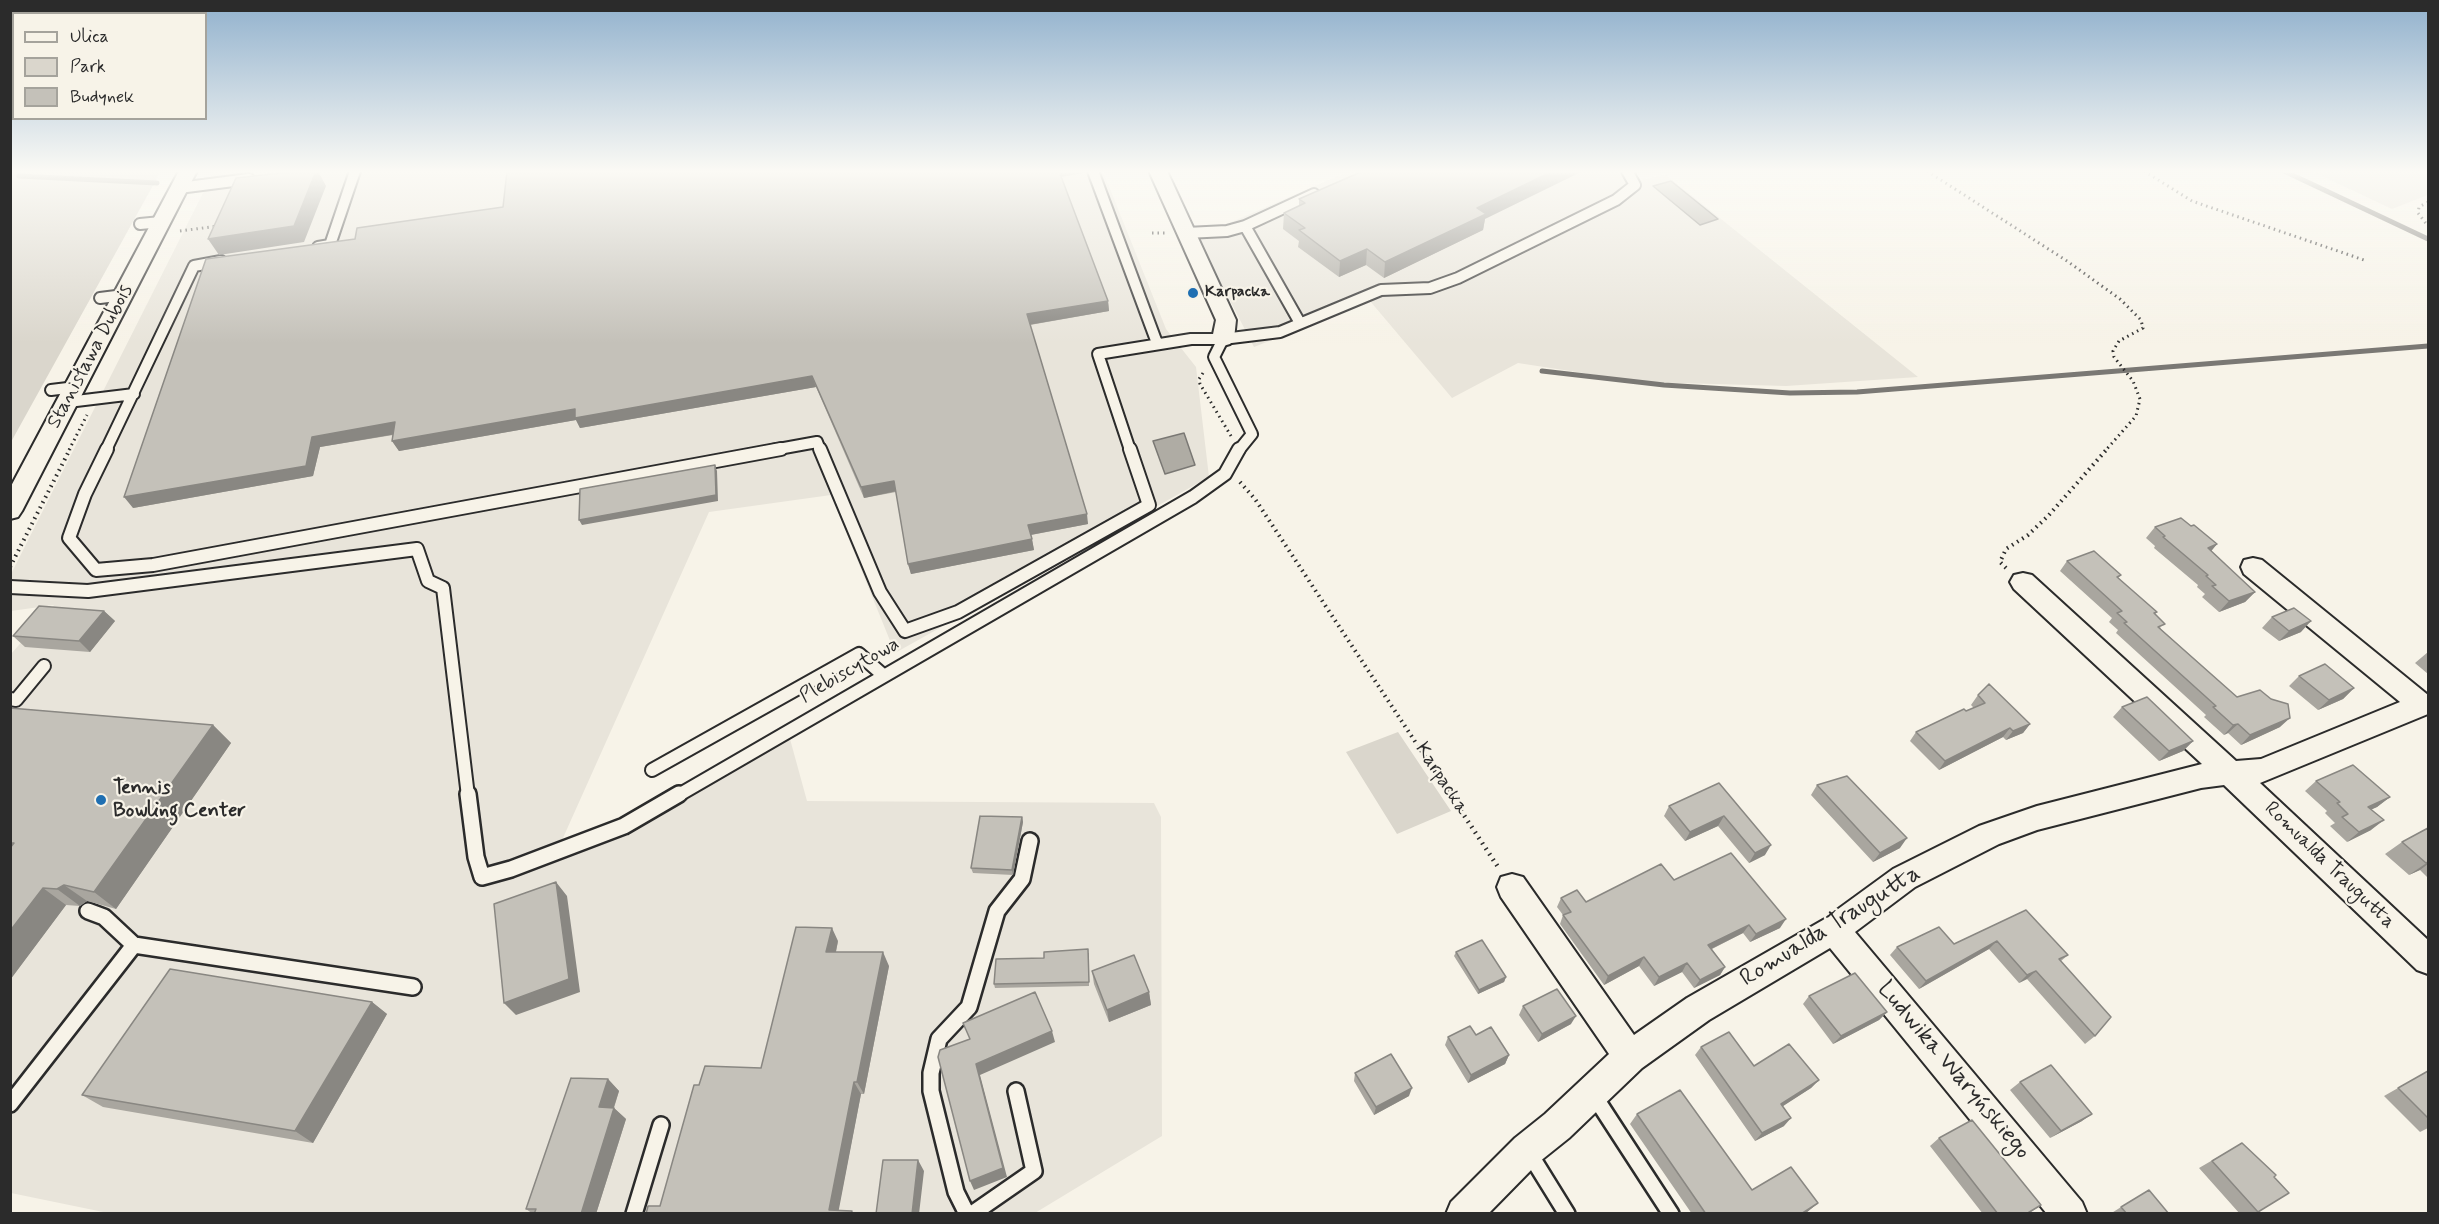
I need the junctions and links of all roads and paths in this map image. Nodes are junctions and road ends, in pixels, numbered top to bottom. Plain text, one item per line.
1 (159, 228) edge
2 (336, 228) edge
3 (1115, 228) edge
4 (1184, 228) edge
5 (1237, 228) edge
6 (1246, 228) edge
7 (1559, 228) edge
8 (2016, 228) edge
9 (2271, 228) edge
10 (1186, 233) junction
11 (306, 249) edge
12 (236, 259) edge
13 (2367, 261) dead end
14 (123, 295) junction
15 (100, 298) dead end
16 (1300, 323) junction
17 (1223, 339) junction
18 (1157, 343) junction
19 (1199, 379) dead end
20 (65, 393) junction
21 (134, 394) junction
22 (1241, 446) junction
23 (1255, 498) dead end
24 (10, 511) edge
25 (2253, 567) dead end
26 (2023, 582) joint
27 (10, 587) edge
28 (44, 666) dead end
29 (883, 675) junction
30 (10, 699) edge
31 (2425, 708) edge
32 (652, 770) dead end
33 (2230, 773) junction
34 (1030, 841) dead end
35 (1512, 887) joint
36 (88, 911) edge
37 (1834, 930) junction
38 (134, 945) junction
39 (2428, 960) edge
40 (413, 987) dead end
41 (1630, 1057) junction
42 (1016, 1091) dead end
43 (1592, 1093) junction
44 (10, 1104) edge
45 (661, 1125) dead end
46 (1527, 1150) junction
47 (634, 1214) edge
48 (967, 1214) edge
49 (972, 1214) edge
50 (1463, 1214) edge
51 (1568, 1214) edge
52 (1671, 1214) edge
53 (2070, 1214) edge

1 - 14 street, Stanisława Dubois
2 - 11 lane
3 - 18 lane
4 - 10 street
5 - 10 lane
6 - 16 lane
7 - 16 lane
8 - 26 path
9 - 13 path
10 - 17 street
12 - 21 lane
14 - 15 lane
14 - 20 street, Stanisława Dubois
16 - 17 lane
17 - 18 lane
17 - 22 lane
18 - 21 lane
19 - 22 path
20 - 21 lane
20 - 24 street, Stanisława Dubois
22 - 29 lane, Plebiscytowa
23 - 35 path, Karpacka
25 - 31 street, Romualda Traugutta
26 - 33 street, Romualda Traugutta
27 - 29 lane, Plebiscytowa
28 - 30 lane
29 - 32 lane
31 - 33 street, Romualda Traugutta
33 - 37 street, Romualda Traugutta
33 - 39 street, Romualda Traugutta
34 - 48 lane
35 - 41 street
36 - 38 lane
37 - 41 street, Romualda Traugutta
37 - 53 street, Ludwika Waryńskiego
38 - 40 lane
38 - 44 lane
41 - 43 street, Romualda Traugutta
42 - 49 lane
43 - 46 street, Romualda Traugutta
43 - 52 lane
45 - 47 lane
46 - 50 street, Romualda Traugutta
46 - 51 lane

